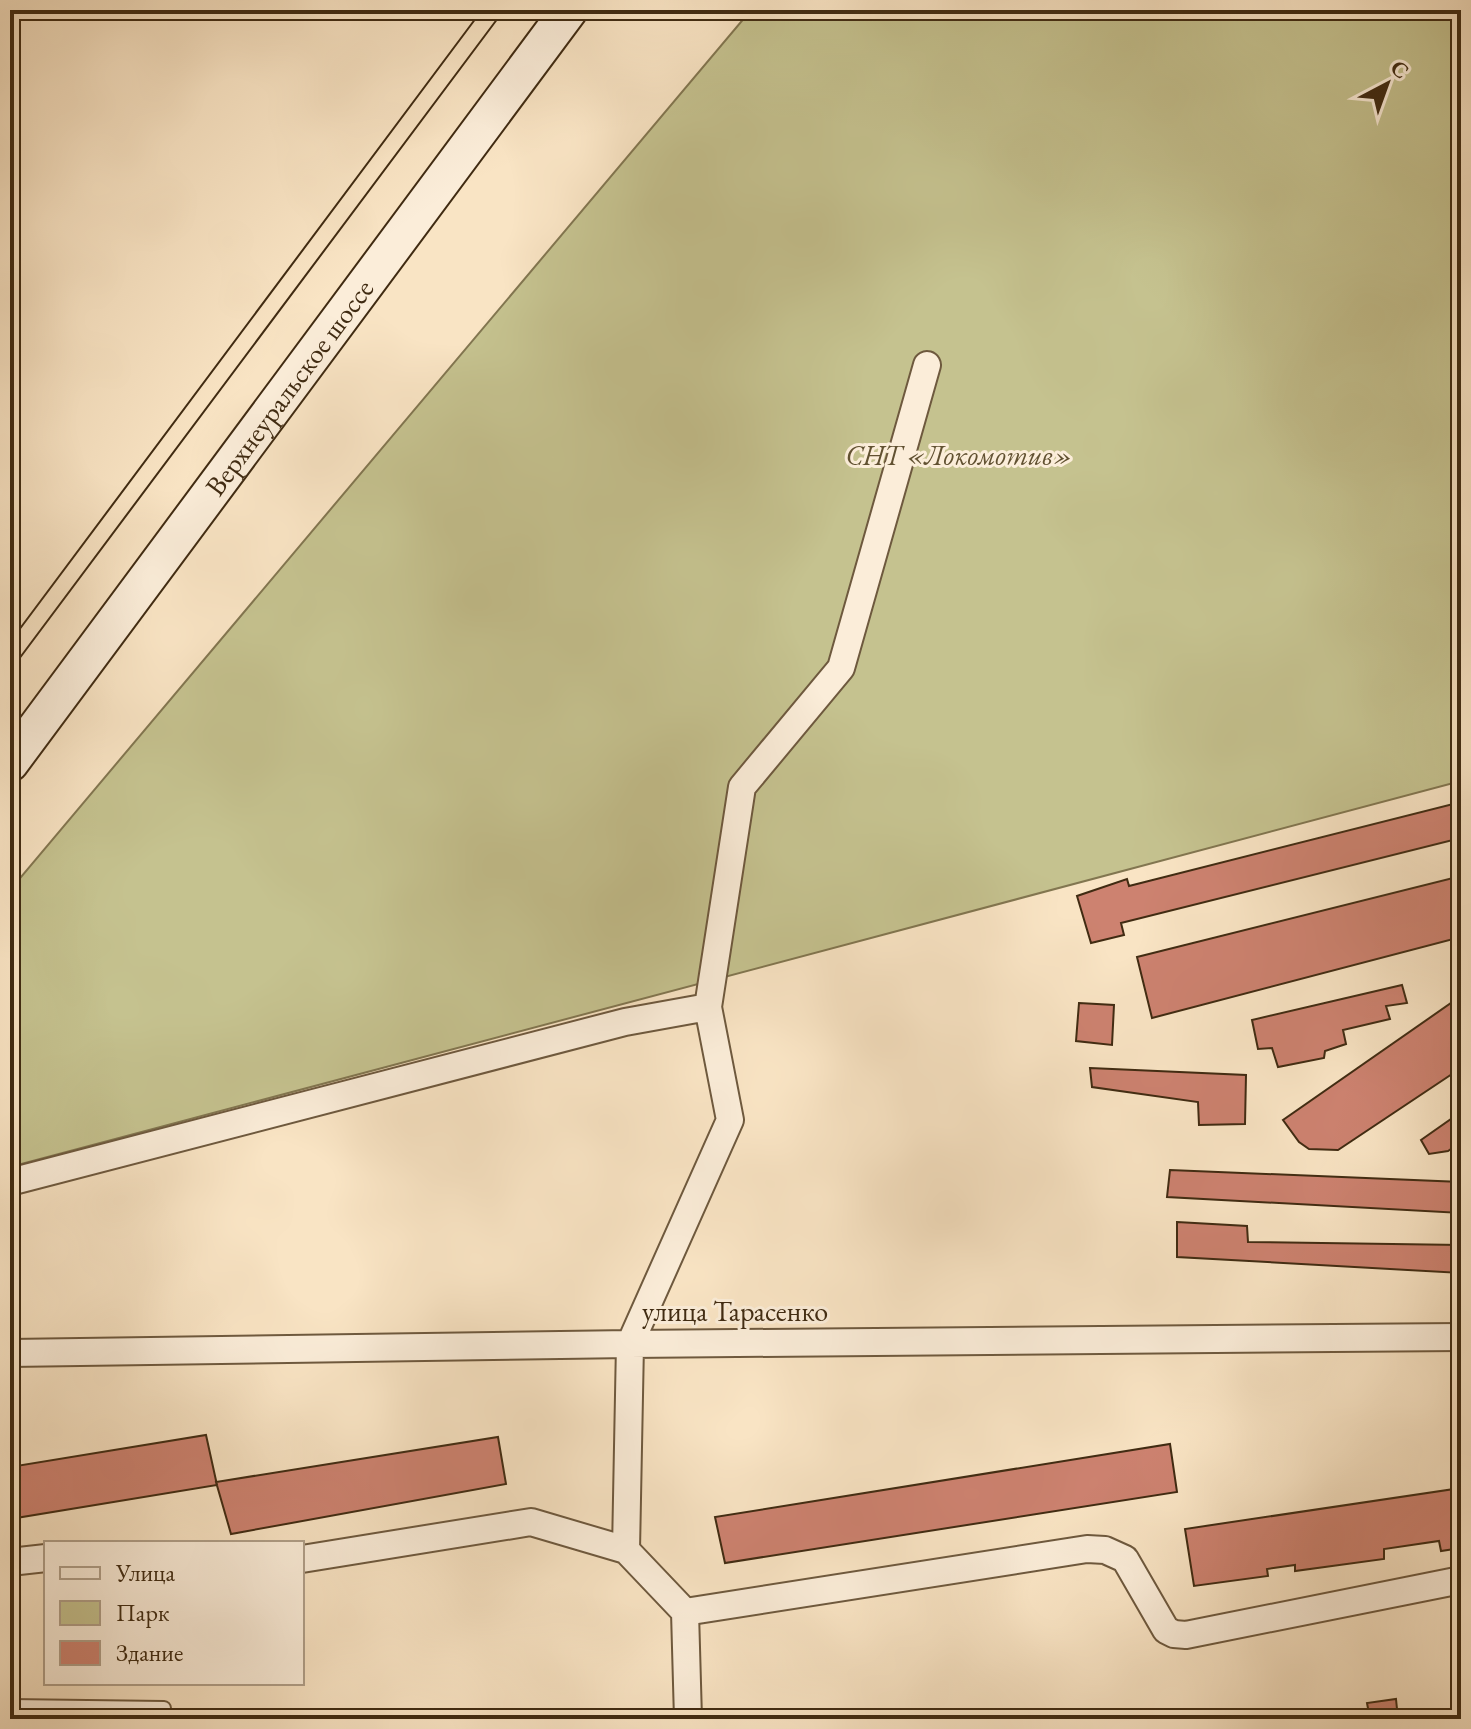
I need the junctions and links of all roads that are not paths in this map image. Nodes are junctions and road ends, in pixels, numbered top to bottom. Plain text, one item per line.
1 (569, 10) edge
2 (927, 365) dead end
3 (10, 763) edge
4 (708, 1007) junction
5 (10, 1182) edge
6 (1461, 1337) edge
7 (630, 1344) junction
8 (10, 1353) edge
9 (626, 1550) junction
10 (44, 1558) edge
11 (304, 1559) edge
12 (10, 1562) edge
13 (1461, 1580) edge
14 (685, 1612) junction
15 (10, 1706) edge
16 (164, 1708) dead end
17 (688, 1719) edge

1 - 3 main road, Верхнеуральское шоссе
2 - 4 street
4 - 5 street
4 - 7 street
6 - 7 street, улица Тарасенко
7 - 8 street, улица Тарасенко
7 - 9 street
9 - 11 street
9 - 14 street
10 - 12 street
13 - 14 street
14 - 17 street
15 - 16 lane

